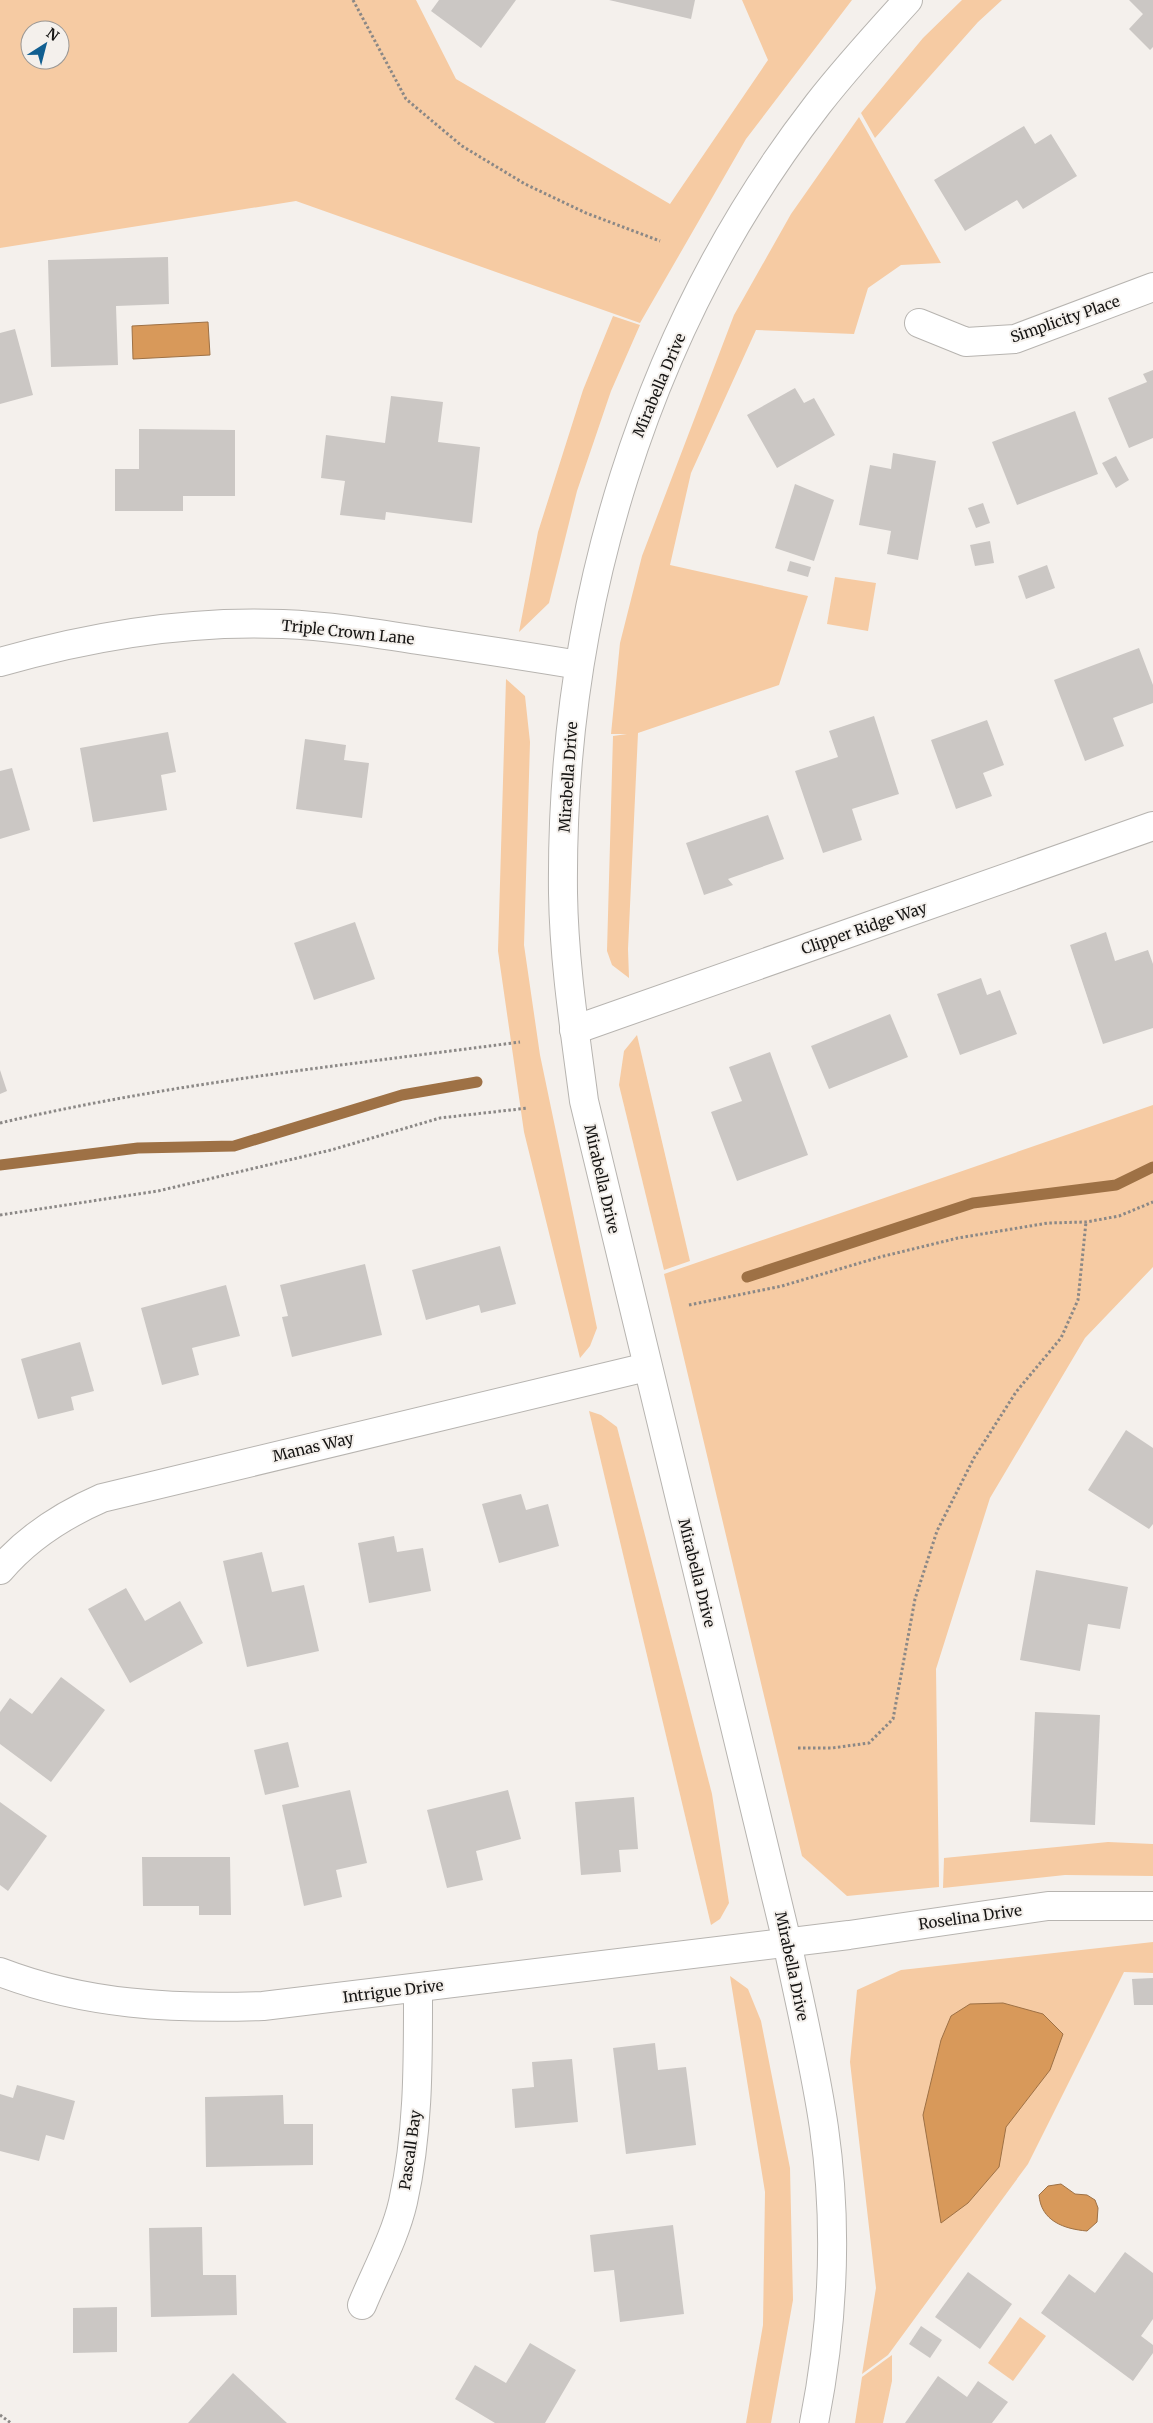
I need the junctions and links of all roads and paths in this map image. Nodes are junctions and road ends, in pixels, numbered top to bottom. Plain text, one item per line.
1 (353, 0) edge
2 (908, 0) edge
3 (660, 242) dead end
4 (1153, 287) edge
5 (919, 323) dead end
6 (0, 662) edge
7 (579, 665) junction
8 (1153, 826) edge
9 (574, 1030) junction
10 (520, 1042) dead end
11 (528, 1108) dead end
12 (0, 1123) edge
13 (1153, 1202) edge
14 (0, 1216) edge
15 (1086, 1222) junction
16 (689, 1306) dead end
17 (647, 1368) junction
18 (0, 1570) edge
19 (798, 1748) dead end
20 (1153, 1906) edge
21 (787, 1942) junction
22 (0, 1972) edge
23 (418, 1988) junction
24 (362, 2305) dead end
25 (0, 2415) edge
26 (11, 2423) edge
27 (814, 2423) edge

1 - 3 path
2 - 7 street, Mirabella Drive
4 - 5 street, Simplicity Place
6 - 7 street, Triple Crown Lane
7 - 9 street, Mirabella Drive
8 - 9 street, Clipper Ridge Way
9 - 17 street, Mirabella Drive
10 - 12 path
11 - 14 path
13 - 15 path
15 - 16 path
15 - 19 path
17 - 18 street, Manas Way
17 - 21 street, Mirabella Drive
20 - 21 street, Roselina Drive
21 - 23 street, Intrigue Drive
21 - 27 street, Mirabella Drive
22 - 23 street, Intrigue Drive
23 - 24 street, Pascall Bay
25 - 26 path

